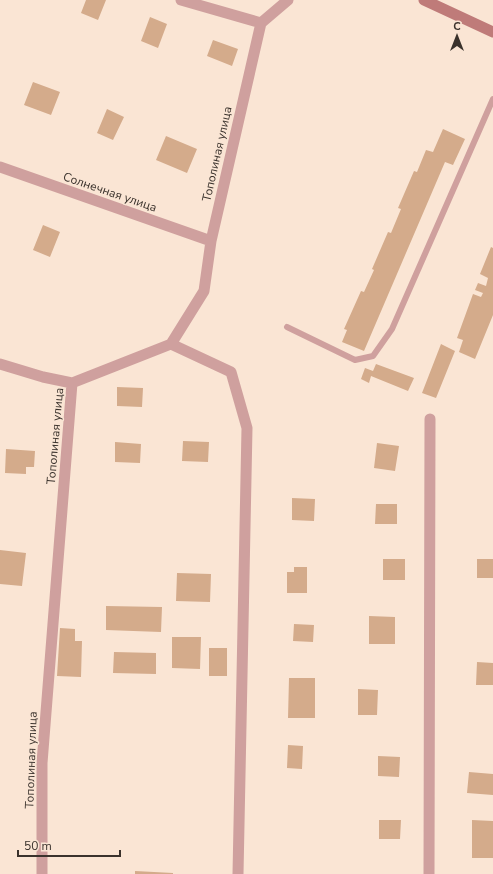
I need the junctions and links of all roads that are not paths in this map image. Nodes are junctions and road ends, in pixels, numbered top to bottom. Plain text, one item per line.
1 (181, 0) edge
2 (288, 0) edge
3 (424, 0) edge
4 (261, 23) junction
5 (493, 32) edge
6 (493, 99) edge
7 (0, 167) edge
8 (211, 241) junction
9 (287, 327) dead end
10 (171, 344) junction
11 (0, 364) edge
12 (72, 383) junction
13 (430, 419) dead end
14 (42, 874) edge
15 (238, 874) edge
16 (429, 874) edge

1 - 4 street
2 - 4 street
3 - 5 main road
4 - 8 street, Тополиная улица
6 - 9 lane
7 - 8 street, Солнечная улица
8 - 10 street, Тополиная улица
10 - 12 street, Тополиная улица
10 - 15 street
11 - 12 street
12 - 14 street, Тополиная улица
13 - 16 street

